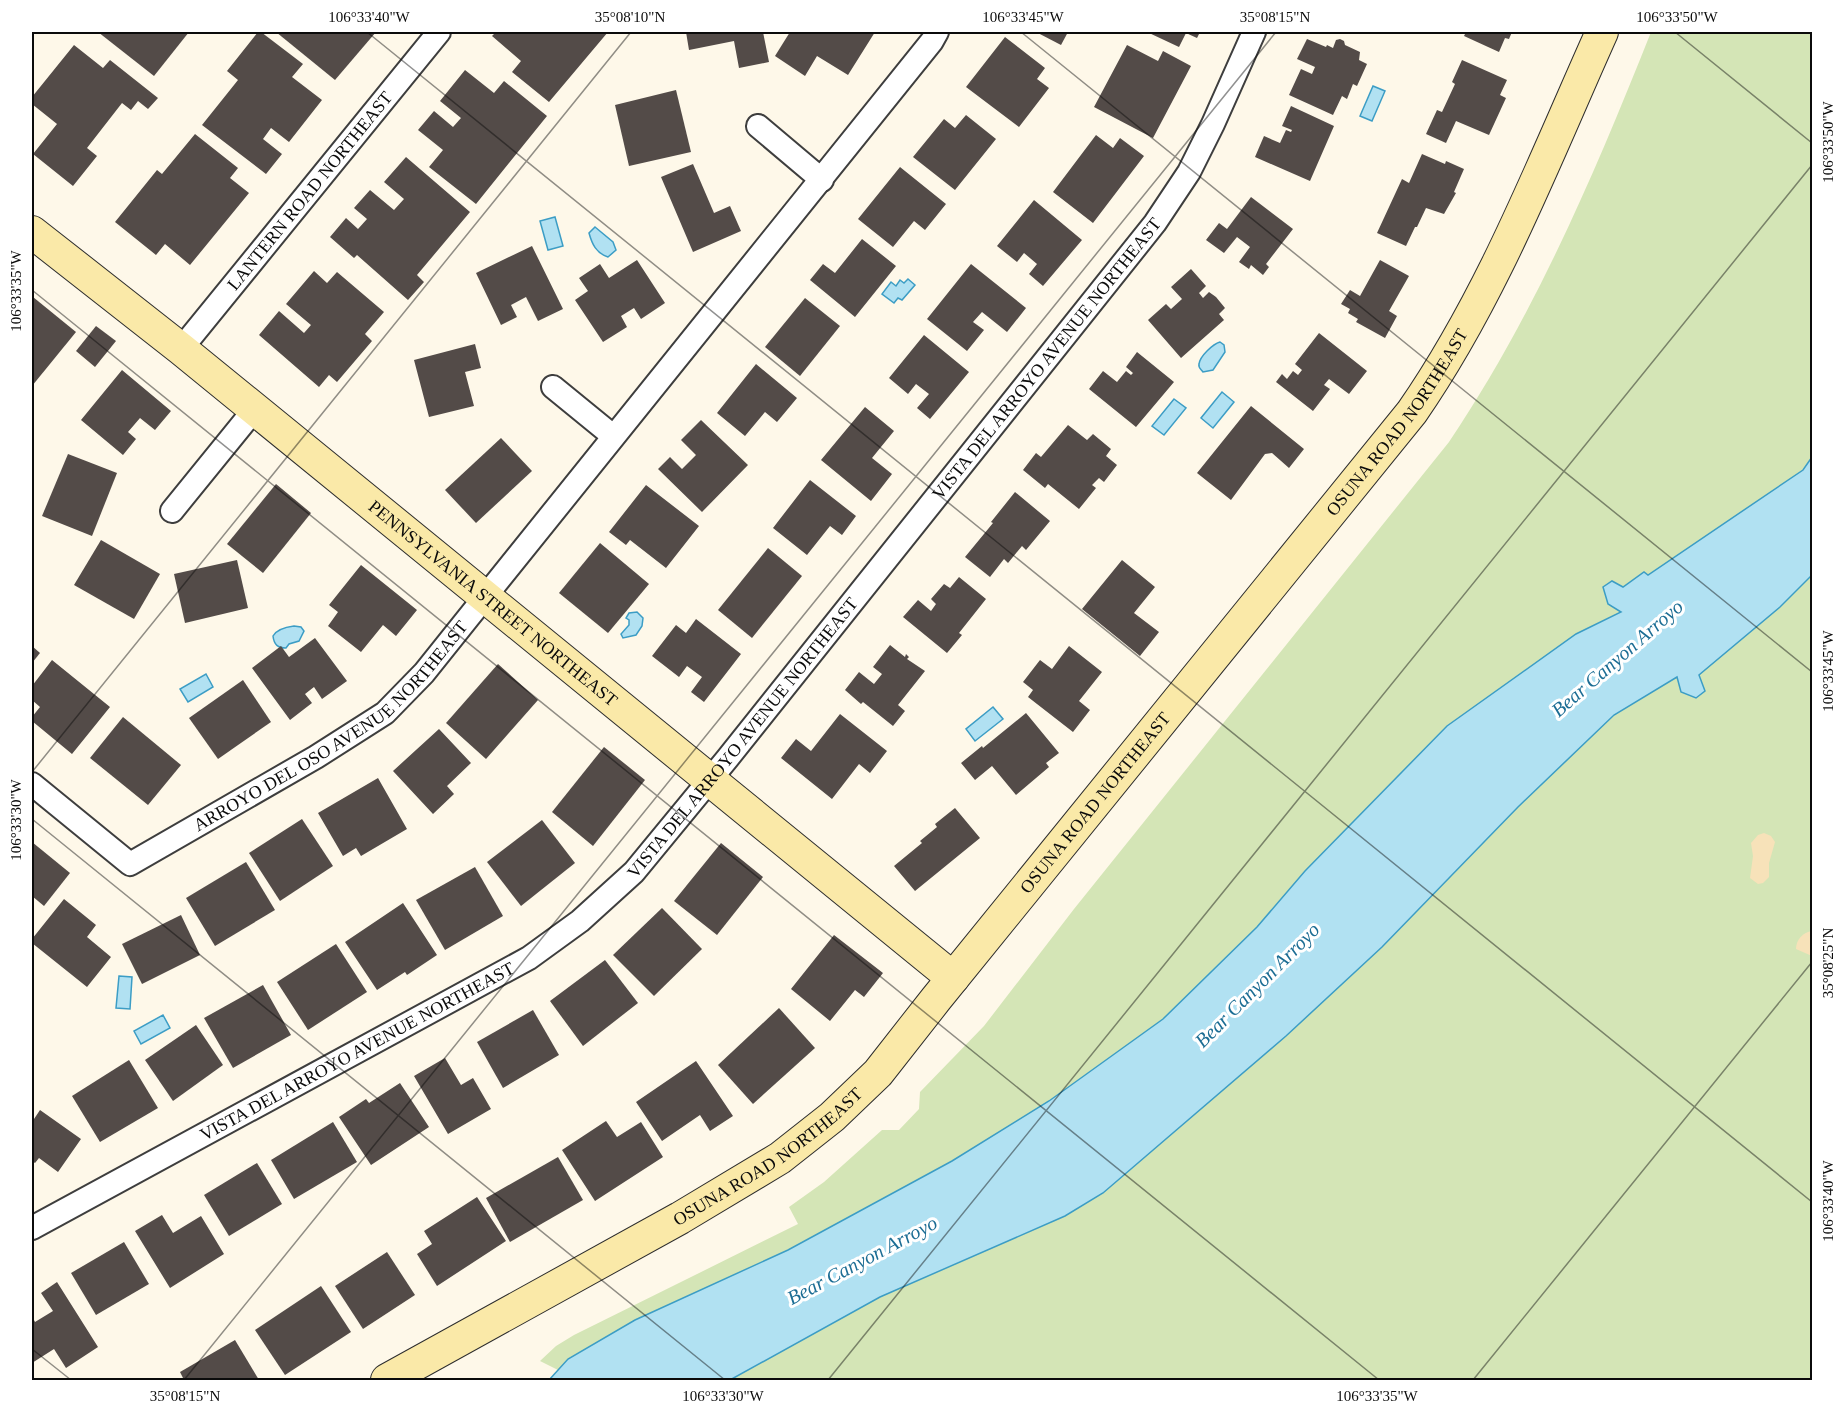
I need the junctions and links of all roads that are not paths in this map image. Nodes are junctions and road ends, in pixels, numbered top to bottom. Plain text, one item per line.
1 (439, 32) edge
2 (937, 32) edge
3 (1254, 32) edge
4 (1602, 32) edge
5 (758, 126) dead end
6 (822, 180) junction
7 (32, 232) edge
8 (181, 349) junction
9 (553, 387) dead end
10 (254, 410) junction
11 (614, 436) junction
12 (172, 511) dead end
13 (485, 598) junction
14 (710, 780) junction
15 (32, 784) edge
16 (954, 978) junction
17 (32, 1228) edge
18 (387, 1380) edge

1 - 8 street, LANTERN ROAD NORTHEAST
2 - 6 street, ARROYO DEL OSO AVENUE NORTHEAST
3 - 14 street, VISTA DEL ARROYO AVENUE NORTHEAST
4 - 16 street, OSUNA ROAD NORTHEAST
5 - 6 street
6 - 11 street, ARROYO DEL OSO AVENUE NORTHEAST
7 - 8 street, PENNSYLVANIA STREET NORTHEAST
8 - 10 street, PENNSYLVANIA STREET NORTHEAST
9 - 11 street
10 - 12 street
10 - 13 street, PENNSYLVANIA STREET NORTHEAST
11 - 13 street, ARROYO DEL OSO AVENUE NORTHEAST
13 - 14 street, PENNSYLVANIA STREET NORTHEAST
13 - 15 street, ARROYO DEL OSO AVENUE NORTHEAST
14 - 16 street, PENNSYLVANIA STREET NORTHEAST
14 - 17 street, VISTA DEL ARROYO AVENUE NORTHEAST
16 - 18 street, OSUNA ROAD NORTHEAST

